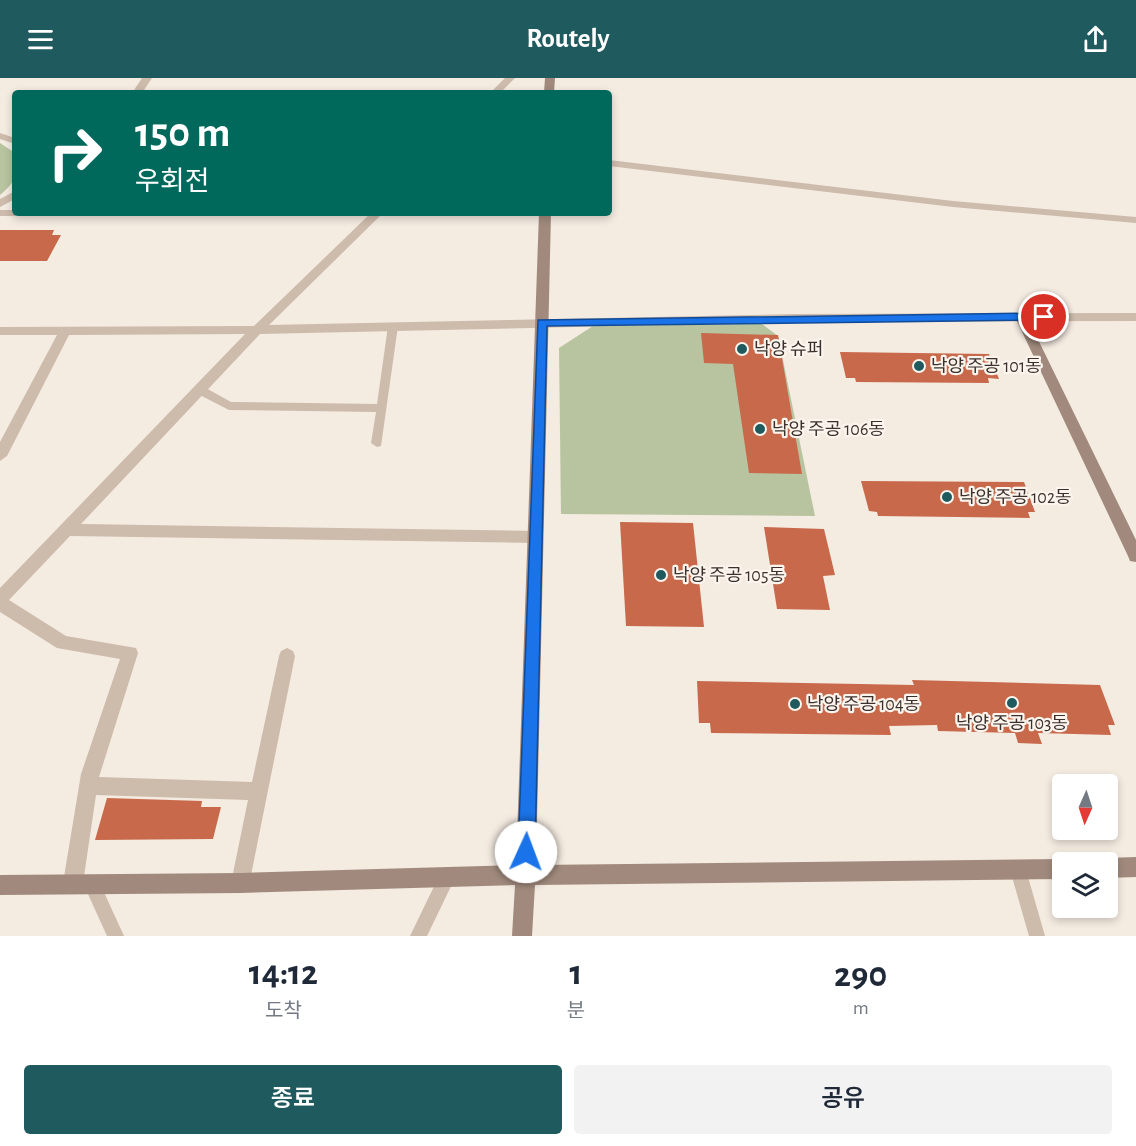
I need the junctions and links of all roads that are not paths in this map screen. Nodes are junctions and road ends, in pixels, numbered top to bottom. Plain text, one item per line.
1 (510, 78) edge
2 (498, 90) edge
3 (612, 163) edge
4 (12, 196) edge
5 (0, 206) edge
6 (374, 216) edge
7 (545, 216) edge
8 (1136, 220) edge
9 (1021, 317) junction
10 (1136, 317) edge
11 (542, 322) junction
12 (393, 326) junction
13 (257, 330) junction
14 (0, 331) edge
15 (65, 331) junction
16 (200, 390) junction
17 (381, 408) junction
18 (377, 443) dead end
19 (0, 456) edge
20 (65, 530) junction
21 (535, 537) junction
22 (1136, 556) edge
23 (0, 601) edge
24 (286, 656) dead end
25 (87, 786) junction
26 (259, 791) junction
27 (1136, 867) edge
28 (1118, 868) edge
29 (1052, 869) edge
30 (1018, 870) junction
31 (526, 875) junction
32 (447, 878) junction
33 (82, 883) junction
34 (241, 883) junction
35 (0, 885) edge
36 (116, 936) edge
37 (418, 936) edge
38 (522, 936) edge
39 (1037, 936) edge

1 - 2 street
3 - 8 street
4 - 5 street
6 - 13 street
7 - 11 street
9 - 10 street
9 - 11 street
9 - 22 street
11 - 12 street
11 - 21 street
12 - 13 street
12 - 17 lane
13 - 15 street
13 - 16 street
14 - 15 street
15 - 19 street
16 - 17 lane
16 - 20 street
17 - 18 lane
20 - 21 street
20 - 23 street
21 - 31 street
23 - 25 street
24 - 26 street
25 - 26 street
25 - 33 street
26 - 34 street
27 - 28 street
29 - 30 street
30 - 31 street
30 - 39 lane
31 - 32 street
31 - 38 street
32 - 34 street
32 - 37 lane
33 - 34 street
33 - 35 street
33 - 36 lane

